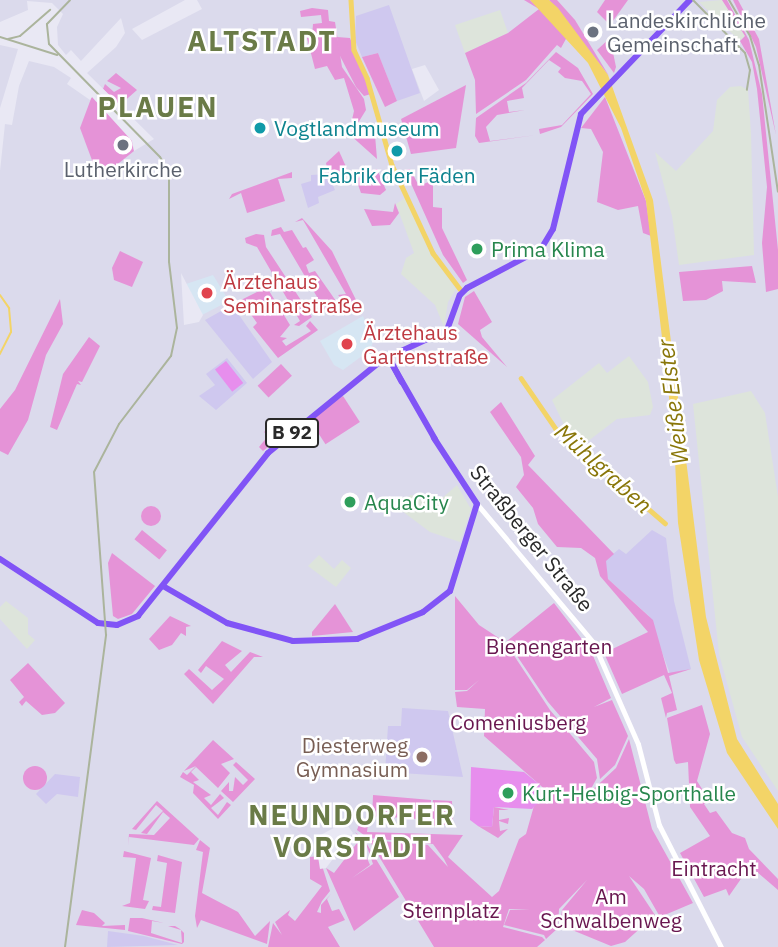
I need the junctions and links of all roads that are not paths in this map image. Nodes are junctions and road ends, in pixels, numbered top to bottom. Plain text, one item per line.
1 (690, 0) edge
2 (388, 357) junction
3 (477, 504) junction
4 (0, 559) edge
5 (163, 586) junction
6 (721, 947) edge

1 - 2 main road, B 92
2 - 3 main road, Straßberger Straße
2 - 5 main road, B 92
3 - 5 main road
3 - 6 main road, Straßberger Straße
4 - 5 main road, B 92

